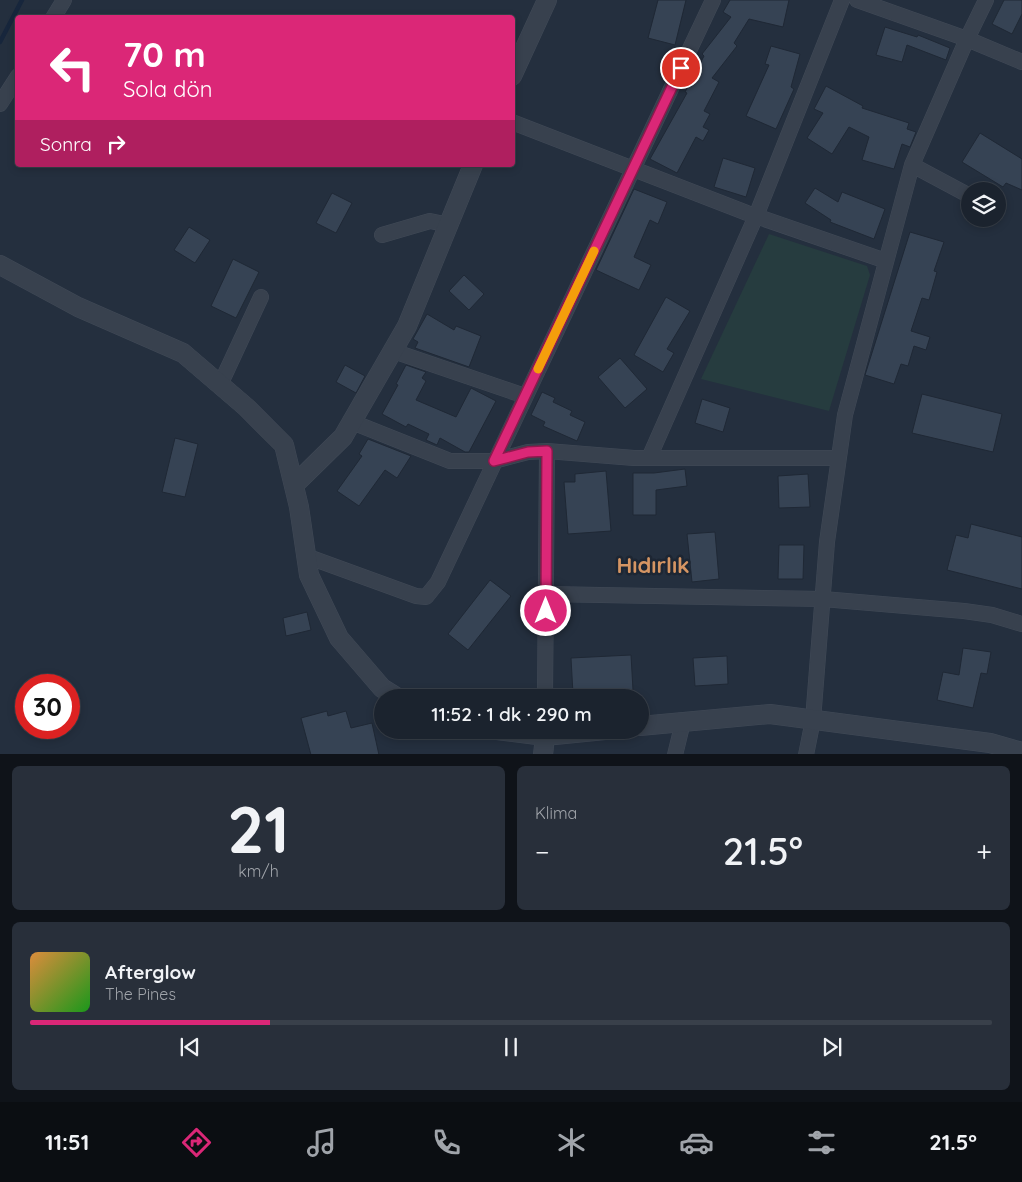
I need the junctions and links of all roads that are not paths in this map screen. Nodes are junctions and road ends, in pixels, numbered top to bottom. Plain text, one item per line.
1 (64, 0) edge
2 (547, 0) edge
3 (714, 0) edge
4 (842, 0) edge
5 (857, 0) edge
6 (986, 0) edge
7 (55, 15) edge
8 (967, 39) junction
9 (1022, 62) edge
10 (515, 69) edge
11 (15, 81) edge
12 (0, 104) edge
13 (515, 123) edge
14 (912, 165) junction
15 (472, 167) edge
16 (633, 169) junction
17 (961, 191) edge
18 (756, 216) junction
19 (449, 225) junction
20 (382, 234) dead end
21 (886, 261) junction
22 (0, 265) edge
23 (261, 298) dead end
24 (393, 351) junction
25 (220, 384) junction
26 (525, 396) junction
27 (352, 422) junction
28 (547, 451) junction
29 (648, 458) junction
30 (839, 458) junction
31 (494, 461) junction
32 (294, 485) junction
33 (306, 556) junction
34 (546, 594) junction
35 (823, 599) junction
36 (1022, 624) edge
37 (384, 689) edge
38 (545, 689) edge
39 (813, 720) junction
40 (683, 722) junction
41 (649, 725) edge
42 (1022, 752) edge
43 (675, 754) edge
44 (806, 754) edge

1 - 7 street
2 - 10 street
3 - 16 street
4 - 18 street
5 - 8 street
6 - 8 street
8 - 9 street
8 - 14 street
11 - 12 street
13 - 16 street
14 - 17 street
14 - 21 street
15 - 19 street
16 - 18 street
16 - 26 street
18 - 21 street
18 - 29 street
19 - 20 street
19 - 24 street
21 - 30 street
22 - 25 street
23 - 25 street
24 - 26 street
24 - 27 street
25 - 32 street
26 - 31 street
27 - 31 street
27 - 32 street
28 - 29 street
28 - 31 street
28 - 34 street
29 - 30 street
30 - 35 street
31 - 33 street
32 - 33 street
33 - 37 street
34 - 35 street
34 - 38 street
35 - 36 street
35 - 39 street
39 - 40 street
39 - 42 street
39 - 44 street
40 - 41 street
40 - 43 street

